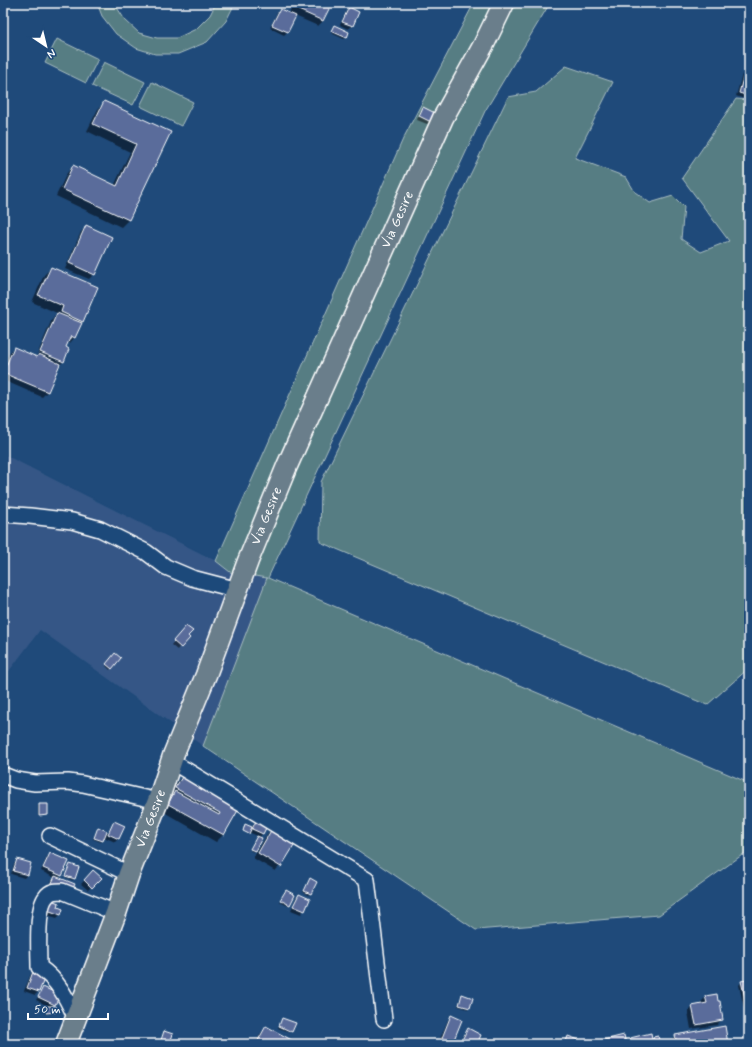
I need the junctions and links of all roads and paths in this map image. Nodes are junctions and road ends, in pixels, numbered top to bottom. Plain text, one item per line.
1 (504, 3) edge
2 (3, 514) edge
3 (238, 590) junction
4 (171, 761) junction
5 (3, 774) edge
6 (158, 801) junction
7 (50, 836) dead end
8 (129, 874) junction
9 (116, 913) junction
10 (76, 1018) junction
11 (384, 1019) dead end
12 (66, 1044) edge

1 - 3 main road, Via Gesire
2 - 3 street
3 - 4 main road, Via Gesire
4 - 6 main road, Via Gesire
4 - 11 street
5 - 6 street
6 - 8 main road, Via Gesire
7 - 8 street
8 - 9 main road, Via Gesire
9 - 10 main road, Via Gesire
9 - 10 street
10 - 12 main road, Via Gesire

